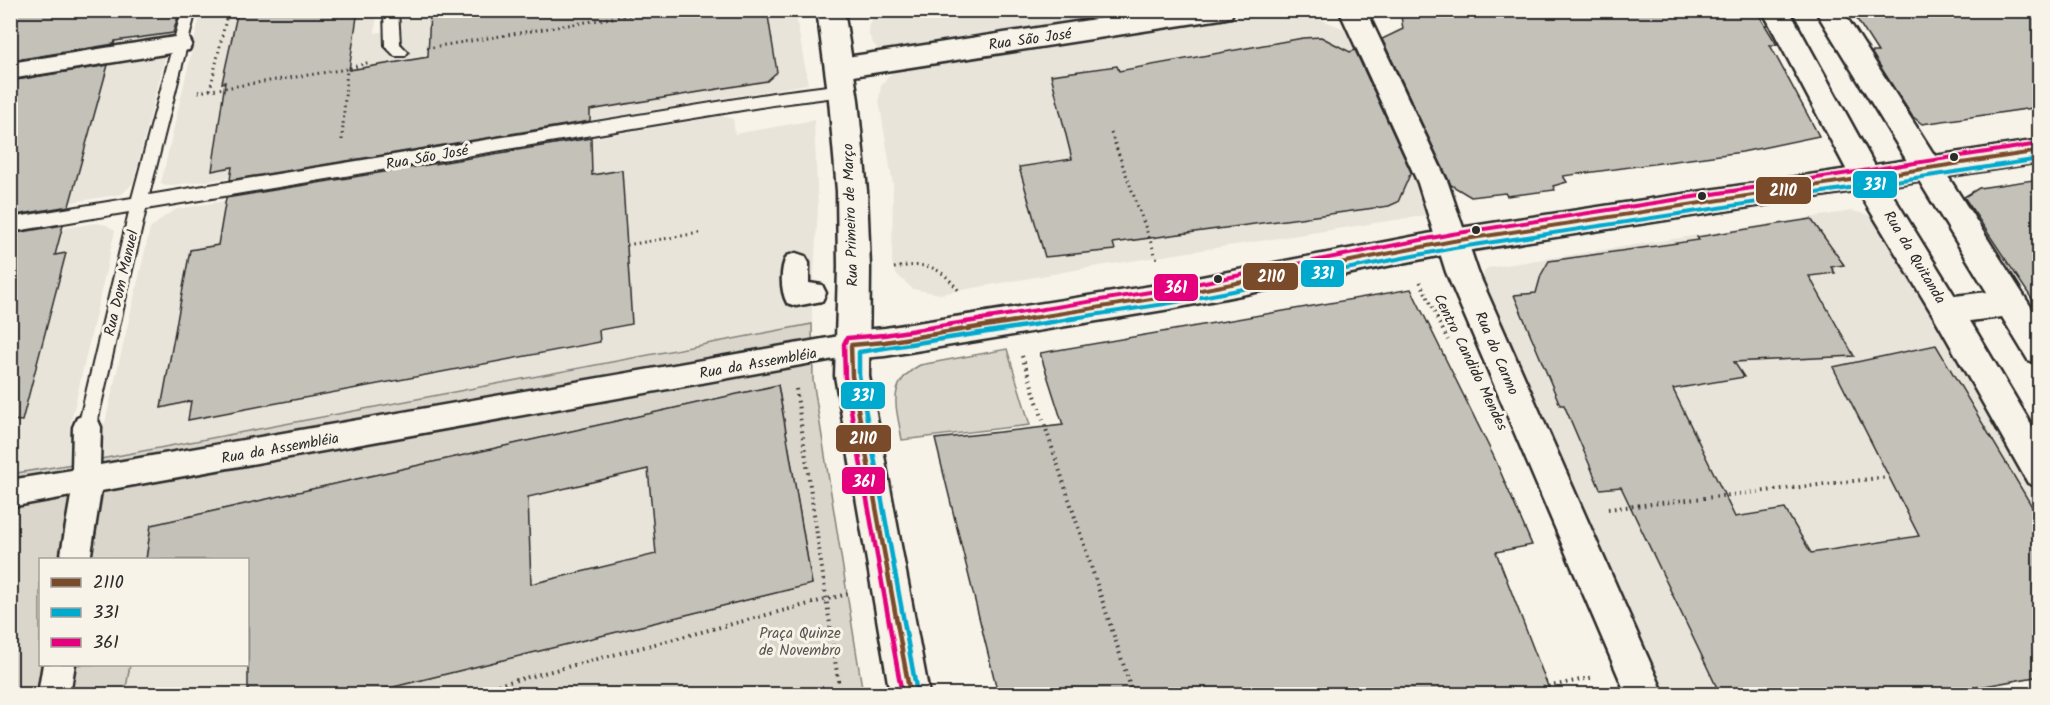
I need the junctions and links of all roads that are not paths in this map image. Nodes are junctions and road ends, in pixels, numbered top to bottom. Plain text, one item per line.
1 (189, 10) edge
2 (391, 10) edge
3 (830, 10) edge
4 (1221, 10) edge
5 (1352, 10) edge
6 (1775, 10) edge
7 (1828, 10) edge
8 (181, 45) junction
9 (400, 52) road end
10 (10, 71) edge
11 (841, 79) junction
12 (2040, 151) edge
13 (1927, 170) junction
14 (1865, 176) junction
15 (139, 204) junction
16 (10, 225) edge
17 (1453, 241) junction
18 (796, 263) dead end
19 (813, 293) dead end
20 (2011, 303) junction
21 (1947, 310) junction
22 (851, 345) junction
23 (2040, 350) edge
24 (87, 427) joint
25 (2040, 472) edge
26 (88, 481) junction
27 (10, 495) edge
28 (75, 558) edge
29 (58, 666) edge
30 (54, 694) edge
31 (910, 694) edge
32 (1645, 694) edge

1 - 8 lane, Rua Dom Manuel
2 - 9 lane
3 - 11 street, Rua Primeiro de Março
4 - 11 street, Rua São José
5 - 17 street, Rua do Carmo
6 - 14 street, Rua da Quitanda
7 - 13 street
8 - 10 street
8 - 15 lane, Rua Dom Manuel
11 - 15 lane, Rua São José
11 - 22 street, Rua Primeiro de Março
12 - 13 street, Rua da Assembléia
13 - 14 street, Rua da Assembléia
13 - 20 street
14 - 17 street, Rua da Assembléia
14 - 21 street, Rua da Quitanda
15 - 16 lane, Rua São José
15 - 24 lane, Rua Dom Manuel
17 - 22 street, Rua da Assembléia
17 - 32 street, Rua do Carmo
18 - 19 street
20 - 21 street
20 - 23 street
21 - 25 street, Rua da Quitanda
22 - 26 street, Rua da Assembléia
22 - 31 street, Rua Primeiro de Março
24 - 26 street, Rua Dom Manuel
26 - 27 street, Rua da Assembléia
26 - 28 street, Rua Dom Manuel
29 - 30 street

